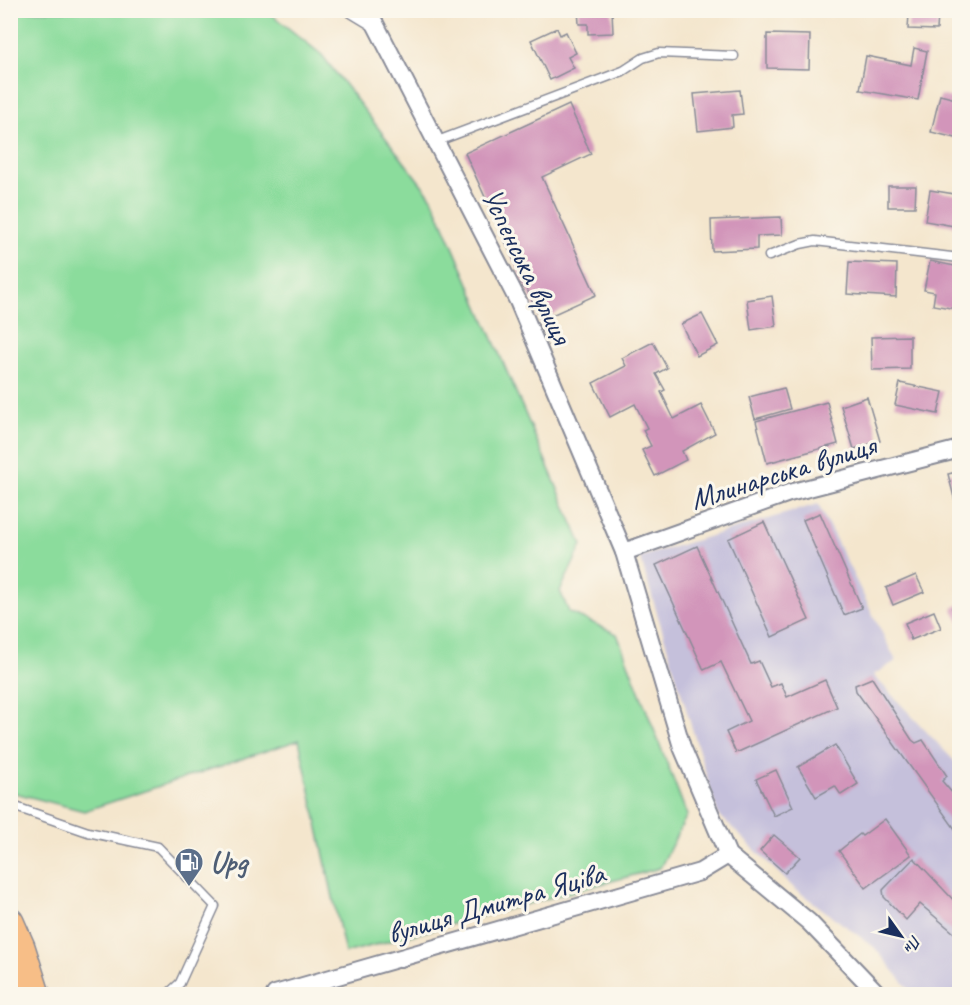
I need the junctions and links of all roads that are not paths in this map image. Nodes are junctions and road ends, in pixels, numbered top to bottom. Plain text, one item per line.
1 (346, 10) edge
2 (368, 10) edge
3 (376, 28) junction
4 (734, 56) dead end
5 (435, 142) junction
6 (769, 256) dead end
7 (960, 258) edge
8 (960, 449) edge
9 (624, 552) junction
10 (10, 805) edge
11 (728, 855) junction
12 (10, 922) edge
13 (36, 994) edge
14 (168, 994) edge
15 (276, 994) edge
16 (878, 994) edge

1 - 3 lane
2 - 3 street, Успенська вулиця
3 - 5 street, Успенська вулиця
4 - 5 lane
5 - 9 street, Успенська вулиця
6 - 7 lane
8 - 9 street, Млинарська вулиця
9 - 11 street, Успенська вулиця
10 - 14 lane
11 - 15 street, вулиця Дмитра Яціва
11 - 16 street
12 - 13 highway

